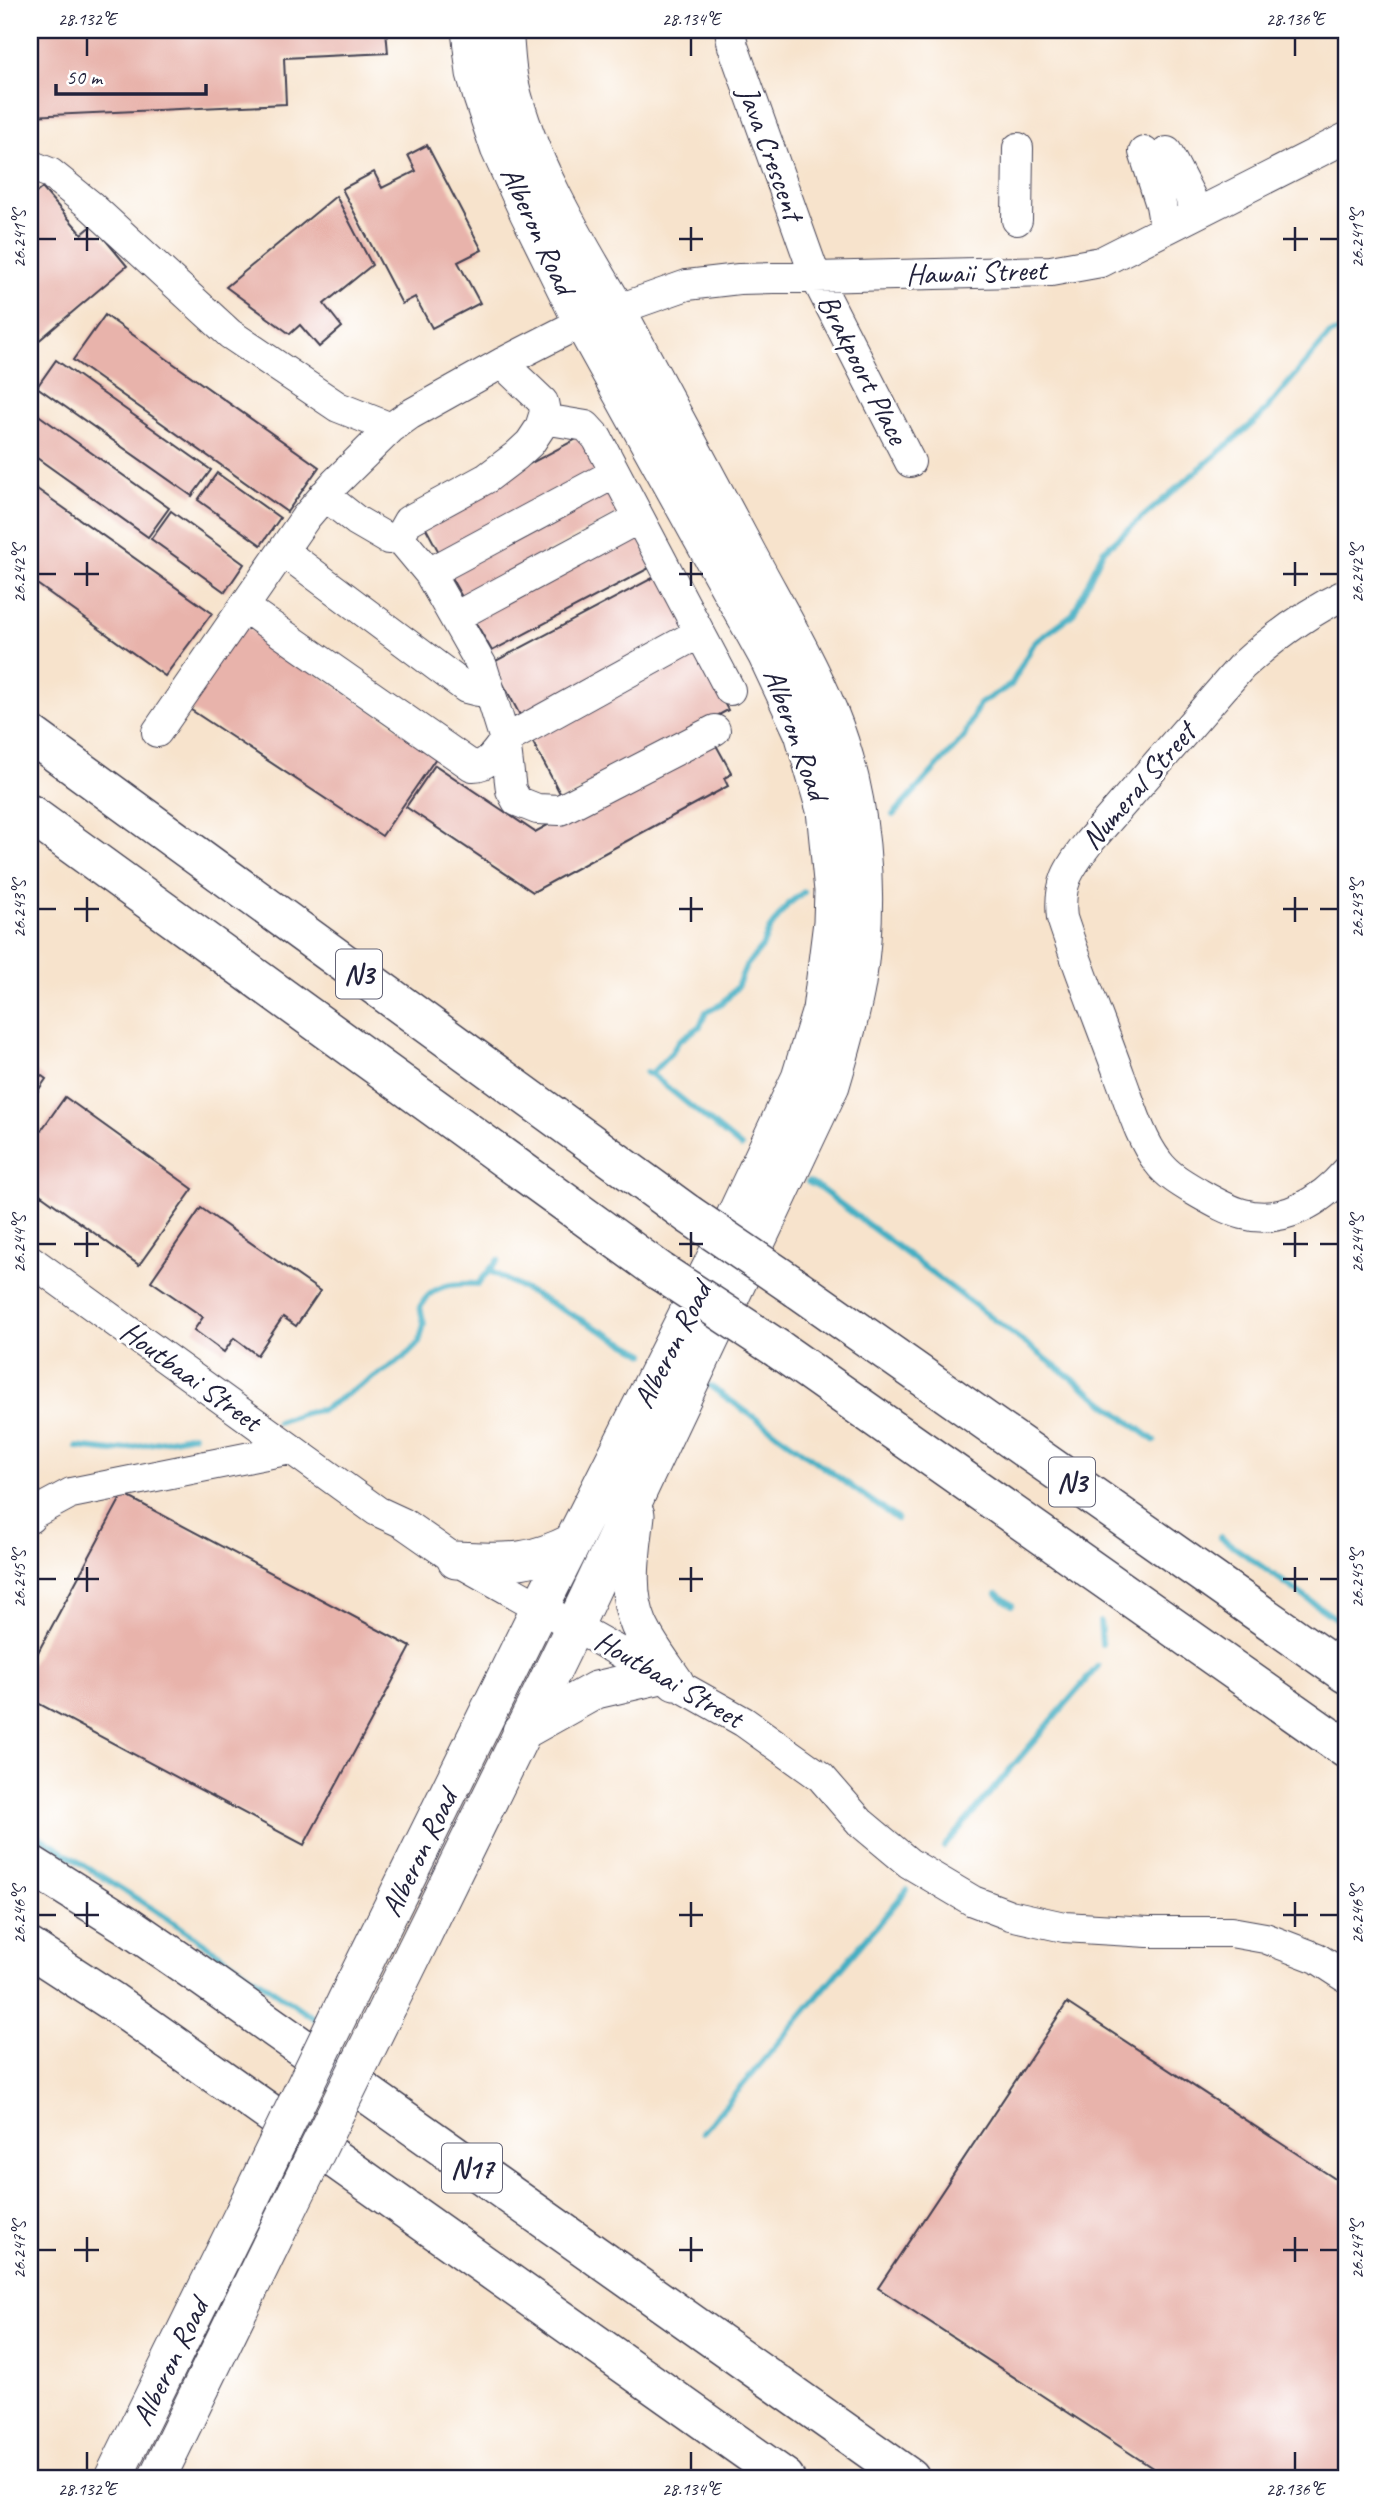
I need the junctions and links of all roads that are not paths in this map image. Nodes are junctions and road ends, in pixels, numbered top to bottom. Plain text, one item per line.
1 (470, 30) edge
2 (504, 30) edge
3 (730, 30) edge
4 (1346, 138) edge
5 (1018, 148) dead end
6 (30, 165) edge
7 (1194, 213) junction
8 (1017, 220) dead end
9 (1165, 228) junction
10 (815, 276) junction
11 (617, 310) junction
12 (582, 322) junction
13 (502, 363) junction
14 (544, 419) junction
15 (391, 428) junction
16 (910, 462) dead end
17 (615, 473) junction
18 (324, 495) junction
19 (639, 518) junction
20 (399, 537) junction
21 (283, 551) junction
22 (429, 573) junction
23 (1336, 599) edge
24 (244, 607) junction
25 (455, 617) junction
26 (699, 632) junction
27 (489, 690) junction
28 (730, 690) dead end
29 (715, 730) dead end
30 (157, 732) dead end
31 (30, 734) edge
32 (505, 740) junction
33 (30, 814) edge
34 (1346, 1172) edge
35 (30, 1259) edge
36 (292, 1449) junction
37 (639, 1486) junction
38 (30, 1515) edge
39 (573, 1542) junction
40 (456, 1560) junction
41 (540, 1606) junction
42 (575, 1625) junction
43 (1346, 1674) edge
44 (668, 1678) junction
45 (521, 1732) junction
46 (1346, 1749) edge
47 (30, 1864) edge
48 (30, 1948) edge
49 (1346, 1977) edge
50 (113, 2478) edge
51 (157, 2478) edge
52 (785, 2478) edge
53 (910, 2478) edge

1 - 12 main road, Alberon Road
2 - 11 main road, Alberon Road
3 - 10 street, Java Crescent
4 - 7 street, Hawaii Street
5 - 8 street
6 - 15 street
7 - 9 street, Hawaii Street
7 - 9 street
9 - 10 street, Hawaii Street
10 - 11 street, Hawaii Street
10 - 16 street, Brakpoort Place
11 - 12 street, Hawaii Street
11 - 37 main road, Alberon Road
12 - 13 street, Hawaii Street
12 - 39 main road, Alberon Road
13 - 14 street
13 - 15 street, Hawaii Street
14 - 17 street
14 - 20 street
15 - 18 street, Hawaii Street
17 - 19 street
17 - 22 street
18 - 20 street
18 - 21 street, Hawaii Street
19 - 25 street
19 - 26 street
20 - 22 street
21 - 24 street, Hawaii Street
21 - 27 street
22 - 25 street
23 - 34 street, Numeral Street
24 - 30 street, Hawaii Street
24 - 32 street
25 - 27 street
26 - 28 street
26 - 32 street
27 - 32 street
29 - 32 street
31 - 43 highway, N3, bridge
33 - 46 highway, N3, bridge
35 - 36 street, Houtbaai Street
36 - 38 street
36 - 40 street, Houtbaai Street
37 - 42 main road, Alberon Road
37 - 44 main road
39 - 40 main road
39 - 41 main road, Alberon Road
40 - 41 street, Houtbaai Street
41 - 42 street, Houtbaai Street
41 - 50 main road, Alberon Road, bridge
42 - 44 street, Houtbaai Street
42 - 45 main road, Alberon Road
44 - 45 main road
44 - 49 street, Houtbaai Street
45 - 51 main road, Alberon Road, bridge
47 - 53 highway, N17
48 - 52 highway, N17

